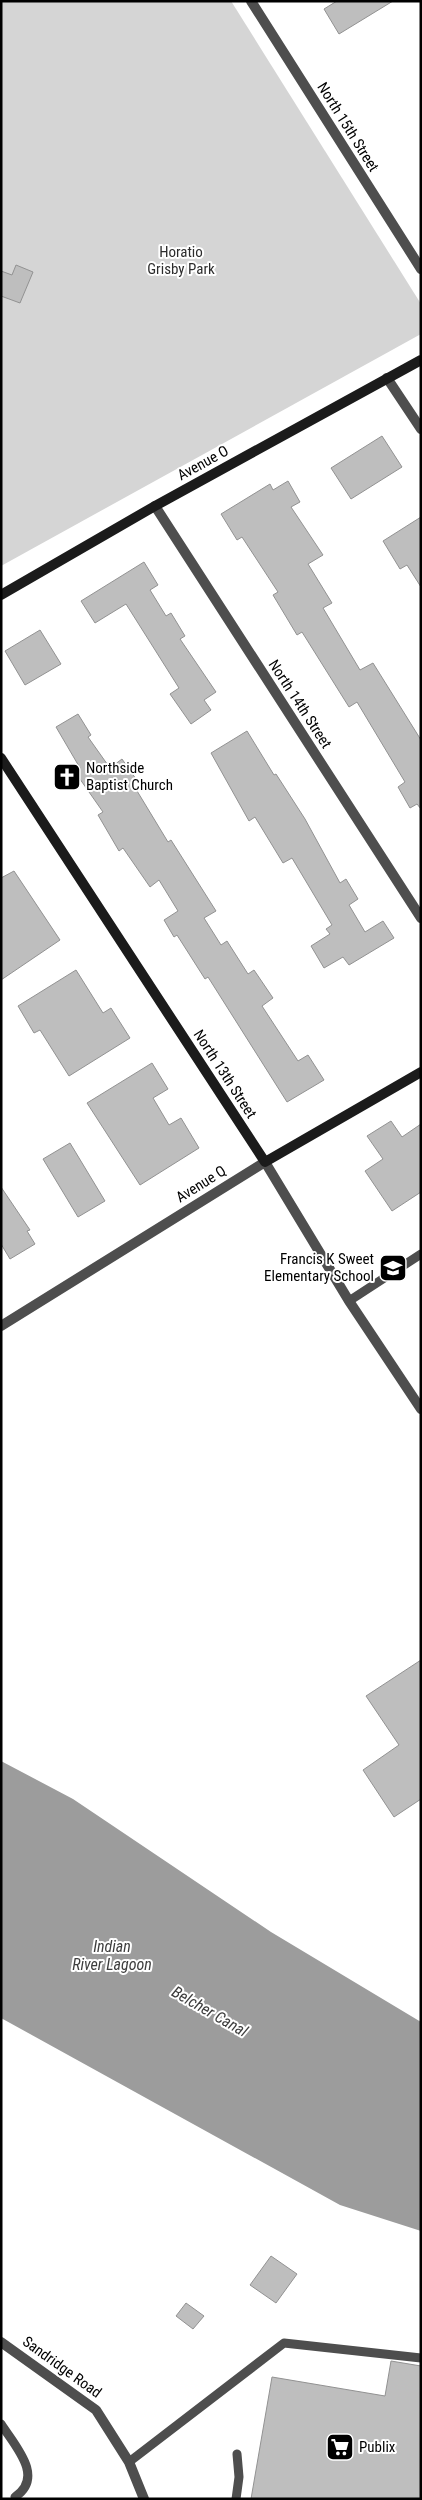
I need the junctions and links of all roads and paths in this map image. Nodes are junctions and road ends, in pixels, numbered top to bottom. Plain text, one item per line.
1 (251, 1) edge
2 (421, 269) edge
3 (421, 360) edge
4 (388, 378) junction
5 (421, 430) edge
6 (155, 506) junction
7 (1, 595) edge
8 (1, 758) edge
9 (421, 918) edge
10 (421, 1072) edge
11 (265, 1162) junction
12 (421, 1254) edge
13 (349, 1301) junction
14 (1, 1326) edge
15 (421, 1409) edge
16 (1, 2342) edge
17 (421, 2358) edge
18 (1, 2424) edge
19 (4, 2434) edge
20 (237, 2454) dead end
21 (129, 2462) junction
22 (15, 2497) dead end
23 (144, 2499) edge
24 (236, 2499) edge

1 - 2 street, North 15th Street
3 - 4 street, Avenue O
4 - 5 street
4 - 6 street, Avenue O
6 - 7 street, Avenue O
6 - 9 street, North 14th Street
8 - 11 street, North 13th Street
10 - 11 street, Avenue Q
11 - 13 street, North 13th Street
11 - 14 street, Avenue Q
12 - 13 lane
13 - 15 street, North 13th Street
16 - 21 street, Sandridge Road
17 - 21 lane
18 - 19 lane
19 - 22 lane
20 - 24 lane
21 - 23 street, Sandridge Road

